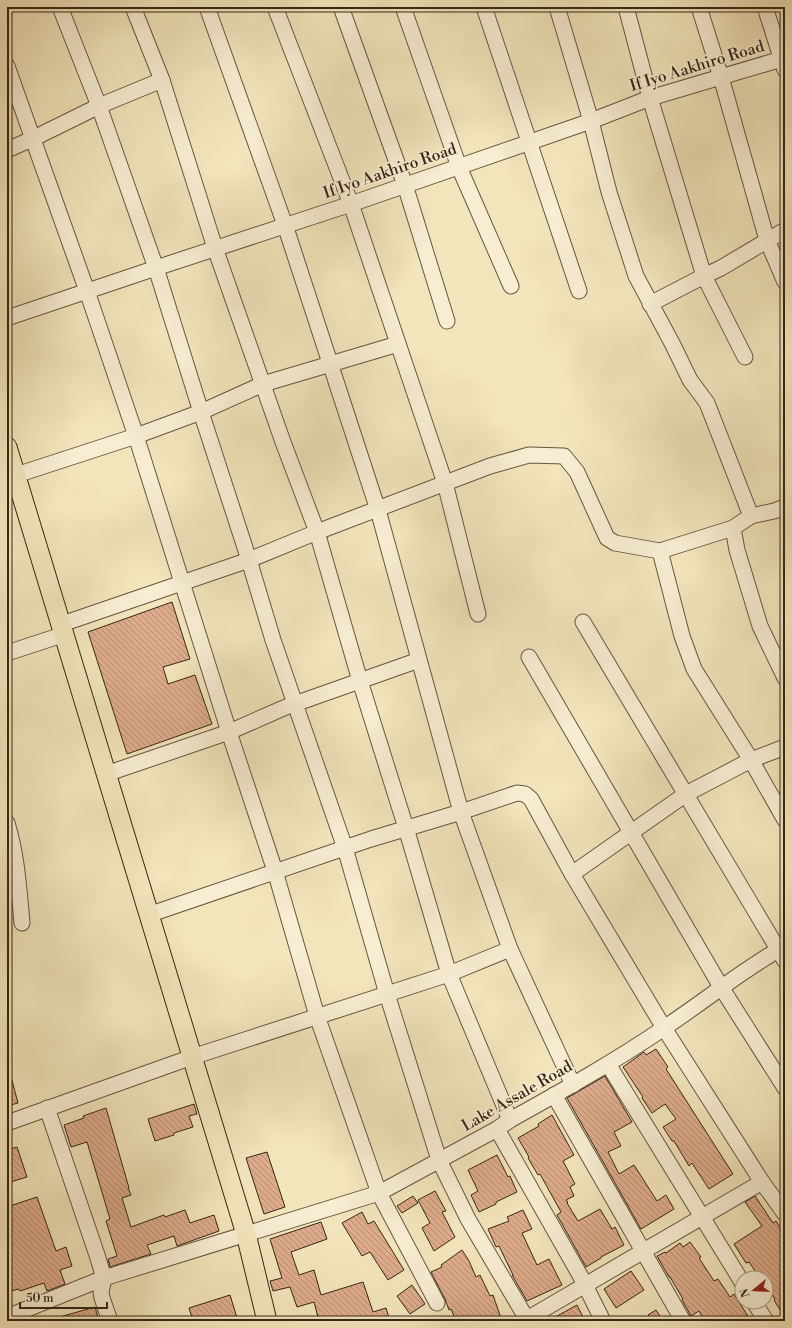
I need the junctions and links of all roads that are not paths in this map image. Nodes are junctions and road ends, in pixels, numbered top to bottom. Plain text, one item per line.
1 (60, 7) edge
2 (133, 7) edge
3 (207, 7) edge
4 (275, 7) edge
5 (341, 7) edge
6 (403, 7) edge
7 (484, 7) edge
8 (556, 7) edge
9 (626, 7) edge
10 (699, 7) edge
11 (765, 7) edge
12 (784, 63) edge
13 (7, 66) edge
14 (721, 77) junction
15 (162, 80) junction
16 (650, 98) junction
17 (99, 106) junction
18 (591, 121) junction
19 (32, 139) junction
20 (529, 143) junction
21 (7, 150) edge
22 (458, 167) junction
23 (405, 185) junction
24 (351, 204) junction
25 (286, 225) junction
26 (785, 230) edge
27 (767, 240) junction
28 (215, 248) junction
29 (156, 268) junction
30 (704, 276) junction
31 (785, 282) edge
32 (511, 286) dead end
33 (87, 291) junction
34 (580, 291) dead end
35 (650, 304) junction
36 (7, 318) edge
37 (447, 321) dead end
38 (398, 344) junction
39 (745, 357) dead end
40 (330, 364) junction
41 (263, 384) junction
42 (200, 412) junction
43 (136, 436) junction
44 (7, 447) edge
45 (11, 476) edge
46 (445, 483) junction
47 (785, 507) edge
48 (378, 510) junction
49 (751, 516) junction
50 (733, 528) junction
51 (317, 532) junction
52 (660, 550) junction
53 (249, 560) junction
54 (183, 583) junction
55 (478, 614) dead end
56 (583, 622) dead end
57 (63, 629) junction
58 (7, 653) edge
59 (529, 657) dead end
60 (418, 660) junction
61 (785, 678) edge
62 (360, 681) junction
63 (295, 704) junction
64 (229, 732) junction
65 (785, 747) edge
66 (751, 760) junction
67 (106, 774) junction
68 (686, 794) junction
69 (461, 812) junction
70 (785, 820) edge
71 (7, 823) edge
72 (406, 828) junction
73 (631, 831) junction
74 (345, 848) junction
75 (275, 871) junction
76 (572, 874) junction
77 (148, 915) junction
78 (22, 923) dead end
79 (510, 949) junction
80 (783, 952) edge
81 (449, 974) junction
82 (721, 987) junction
83 (387, 994) junction
84 (317, 1016) junction
85 (664, 1028) junction
86 (192, 1057) junction
87 (608, 1064) junction
88 (573, 1085) junction
89 (785, 1088) edge
90 (554, 1095) junction
91 (47, 1108) junction
92 (510, 1120) junction
93 (7, 1123) edge
94 (497, 1129) junction
95 (439, 1160) junction
96 (762, 1182) junction
97 (379, 1193) junction
98 (785, 1214) edge
99 (701, 1216) junction
100 (246, 1234) junction
101 (643, 1251) junction
102 (735, 1270) edge
103 (104, 1278) junction
104 (585, 1286) junction
105 (437, 1303) dead end
106 (759, 1310) edge
107 (7, 1317) edge
108 (527, 1320) edge
109 (110, 1321) edge
110 (267, 1321) edge
111 (603, 1321) edge
112 (683, 1321) edge
113 (766, 1321) edge

1 - 17 street
2 - 15 street
3 - 25 street
4 - 24 street
5 - 23 street
6 - 22 street
7 - 20 street
8 - 18 street
9 - 16 street
10 - 14 street
11 - 12 street
12 - 14 street, If Iyo Aakhiro Road
13 - 19 street
14 - 16 street, If Iyo Aakhiro Road
14 - 27 street
15 - 17 street
15 - 28 street
16 - 18 street, If Iyo Aakhiro Road
16 - 30 street
17 - 19 street
17 - 29 street
18 - 20 street, If Iyo Aakhiro Road
18 - 35 street
19 - 21 street
19 - 33 street
20 - 22 street, If Iyo Aakhiro Road
20 - 34 street
22 - 23 street, If Iyo Aakhiro Road
22 - 32 street
23 - 24 street, If Iyo Aakhiro Road
23 - 37 street
24 - 25 street, If Iyo Aakhiro Road
24 - 38 street
25 - 28 street, If Iyo Aakhiro Road
25 - 40 street
26 - 27 street
27 - 30 street
27 - 31 street
28 - 29 street, If Iyo Aakhiro Road
28 - 41 street
29 - 33 street, If Iyo Aakhiro Road
29 - 42 street
30 - 35 street
30 - 39 street
33 - 36 street, If Iyo Aakhiro Road
33 - 43 street
35 - 49 street
38 - 40 street
38 - 46 street
40 - 41 street
40 - 48 street
41 - 42 street
41 - 51 street
42 - 43 street
42 - 53 street
43 - 45 street
43 - 54 street
44 - 45 main road
45 - 57 main road
46 - 48 street
46 - 52 street
46 - 55 street
47 - 49 street
48 - 51 street
48 - 60 street
49 - 50 street
50 - 52 street
50 - 61 street
51 - 53 street
51 - 62 street
52 - 66 street
53 - 54 street
53 - 63 street
54 - 57 street
54 - 64 street
56 - 68 street
57 - 58 street
57 - 67 main road
59 - 73 street
60 - 62 street
60 - 69 street
62 - 63 street
62 - 72 street
63 - 64 street
63 - 74 street
64 - 67 street
64 - 75 street
65 - 66 street
66 - 68 street
66 - 70 street
67 - 77 main road
68 - 73 street
68 - 80 street
69 - 72 street
69 - 76 street
69 - 79 street
71 - 78 street
72 - 74 street
72 - 81 street
73 - 76 street
73 - 82 street
74 - 75 street
74 - 83 street
75 - 77 street
75 - 84 street
76 - 85 street
77 - 86 main road
79 - 81 street
79 - 88 street
80 - 82 street, Lake Assale Road
81 - 83 street
81 - 92 street
82 - 85 street, Lake Assale Road
82 - 89 street
83 - 84 street
83 - 95 street
84 - 86 street
84 - 97 street
85 - 87 street, Lake Assale Road
85 - 96 street
86 - 91 street
86 - 100 main road
87 - 88 street, Lake Assale Road
87 - 99 street
88 - 90 street, Lake Assale Road
90 - 92 street, Lake Assale Road
90 - 101 street
91 - 93 street
91 - 103 street
92 - 94 street, Lake Assale Road
94 - 95 street, Lake Assale Road
94 - 104 street
95 - 97 street, Lake Assale Road
95 - 108 street
96 - 98 street
96 - 99 street
97 - 100 street, Lake Assale Road
97 - 105 street
99 - 101 street
99 - 102 street
100 - 103 street, Lake Assale Road
100 - 110 main road
101 - 104 street
101 - 112 street
103 - 107 street, Lake Assale Road
103 - 109 street
104 - 108 street
104 - 111 street
106 - 113 street

